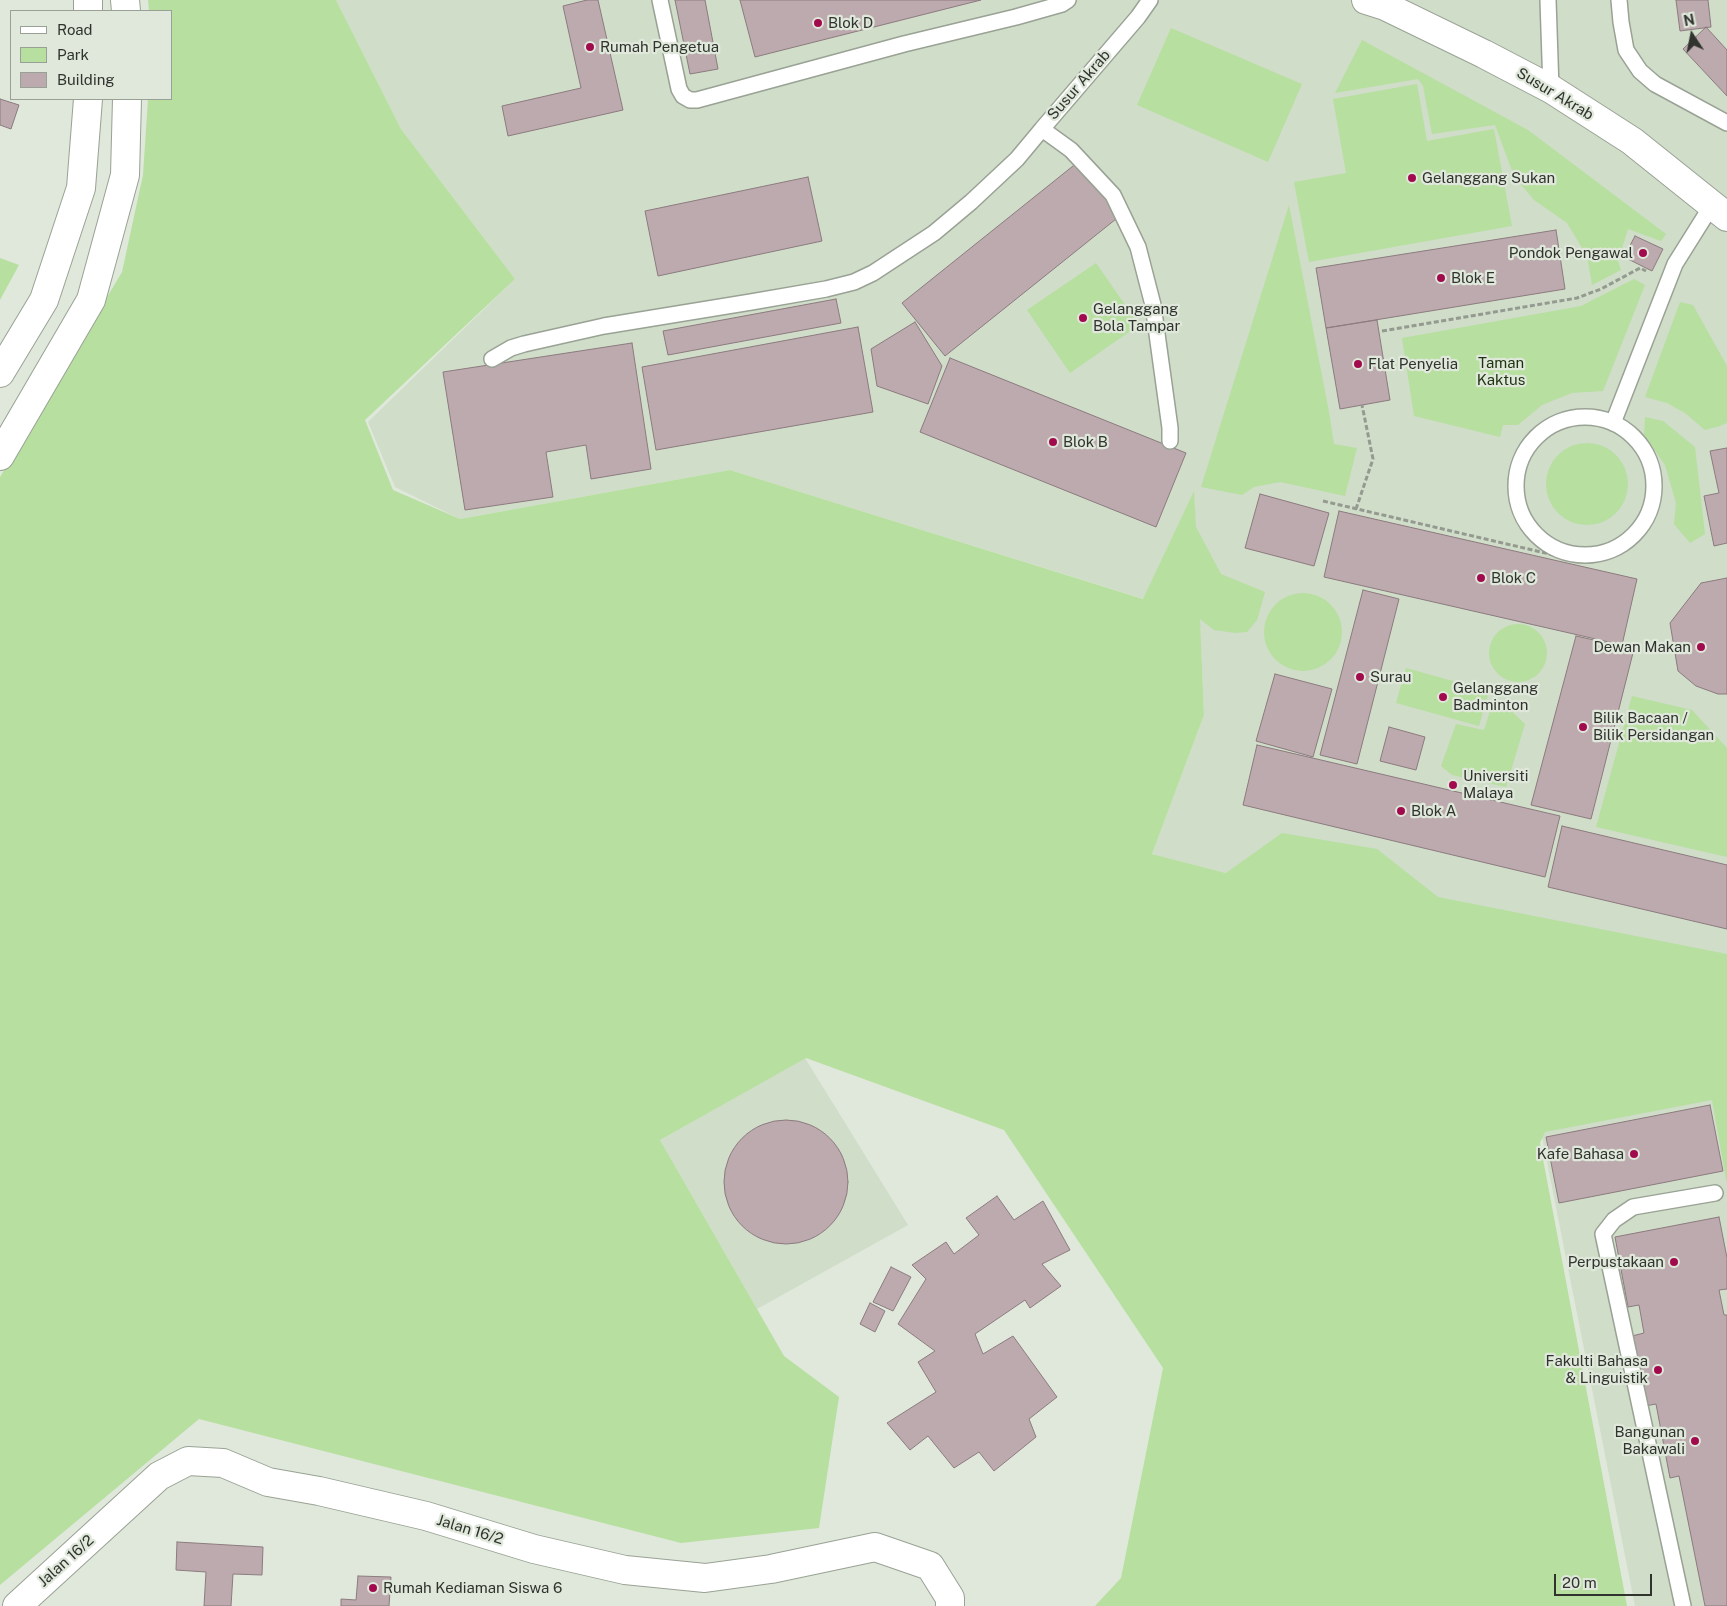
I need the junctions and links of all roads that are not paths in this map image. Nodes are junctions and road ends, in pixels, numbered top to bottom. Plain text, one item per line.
1 (660, 0) edge
2 (1068, 0) edge
3 (1150, 0) edge
4 (1366, 0) edge
5 (1548, 0) edge
6 (1619, 0) edge
7 (1551, 89) junction
8 (88, 100) edge
9 (127, 100) edge
10 (1727, 123) edge
11 (1042, 129) junction
12 (1720, 211) edge
13 (492, 359) dead end
14 (0, 373) edge
15 (1613, 422) junction
16 (1170, 441) dead end
17 (0, 456) edge
18 (1714, 1192) dead end
19 (17, 1606) edge
20 (950, 1606) edge
21 (1683, 1606) edge

1 - 2 lane
3 - 11 lane, Susur Akrab
4 - 7 street, Susur Akrab
5 - 7 lane
6 - 10 lane
7 - 12 street, Susur Akrab
8 - 14 street
9 - 17 street
11 - 13 lane
11 - 16 lane, Susur Akrab
12 - 15 lane
15 - 15 lane
18 - 21 lane
19 - 20 street, Jalan 16/2

